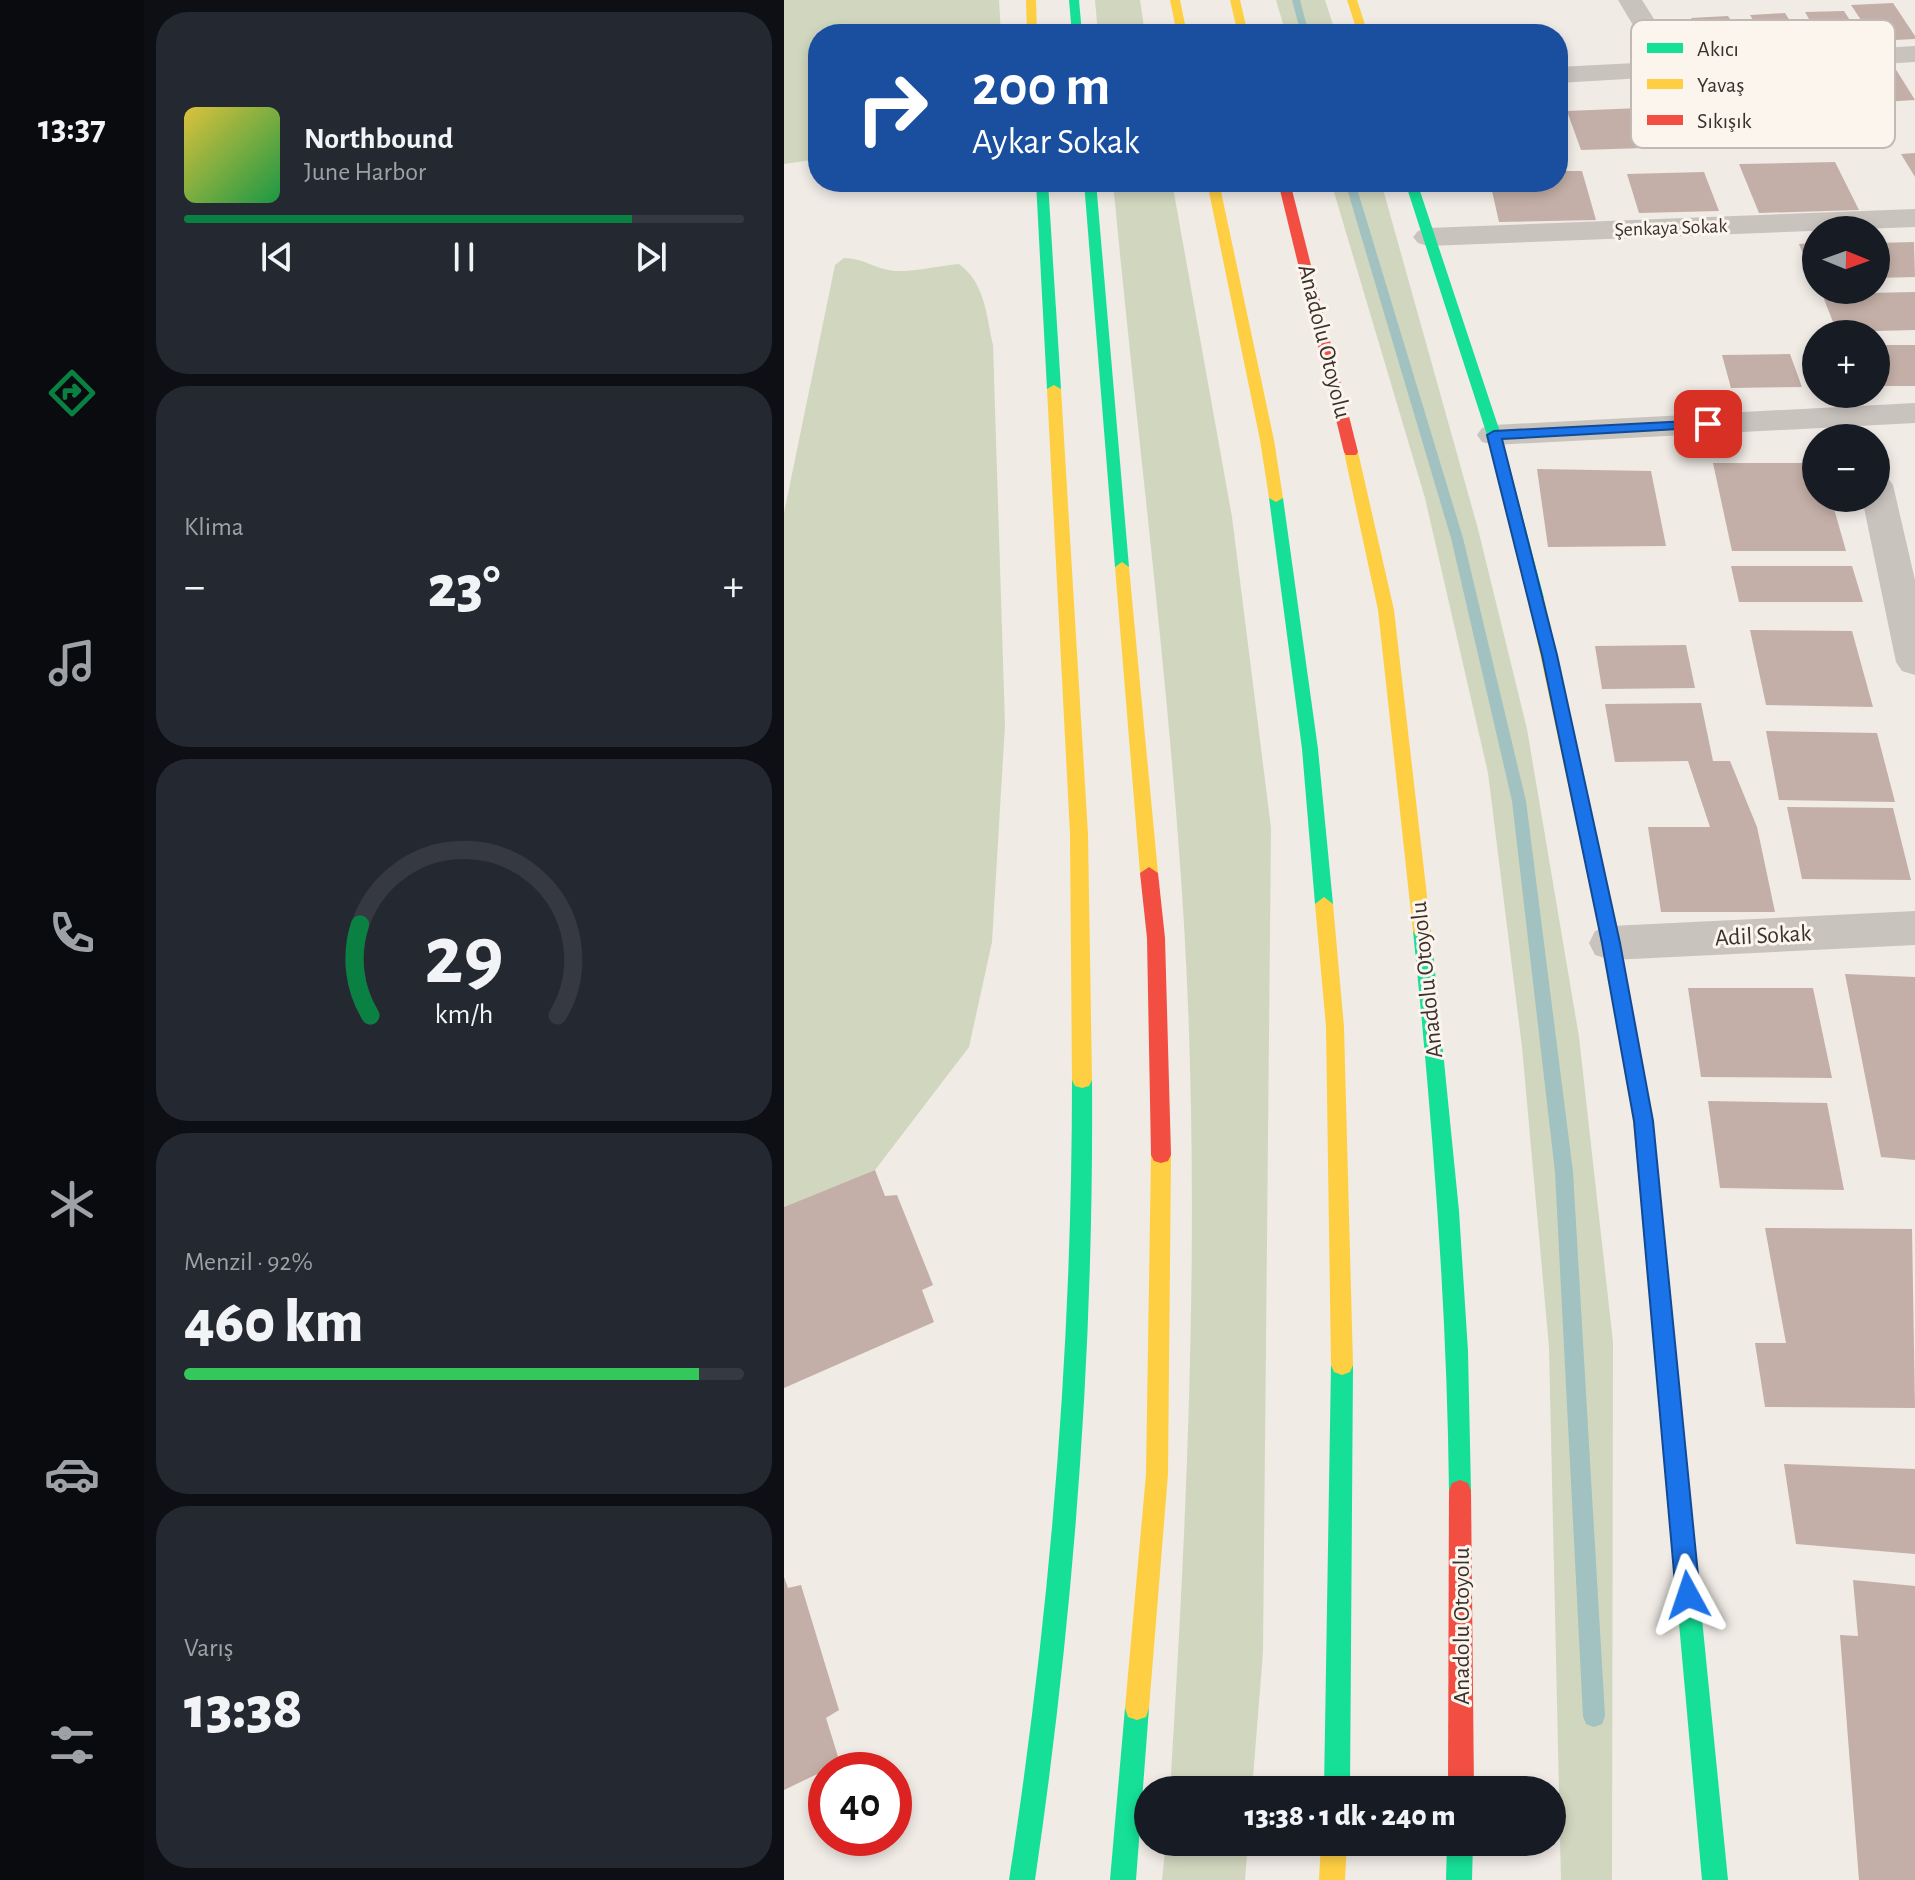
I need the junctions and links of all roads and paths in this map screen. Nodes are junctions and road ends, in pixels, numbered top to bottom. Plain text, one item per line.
1 (1031, 0) edge
2 (1074, 0) edge
3 (1175, 0) edge
4 (1235, 0) edge
5 (1352, 0) edge
6 (1630, 0) edge
7 (1642, 20) edge
8 (1032, 24) edge
9 (1076, 24) edge
10 (1180, 24) edge
11 (1241, 24) edge
12 (1360, 24) edge
13 (1915, 54) edge
14 (1895, 55) edge
15 (1631, 71) edge
16 (1568, 74) edge
17 (1043, 192) edge
18 (1091, 192) edge
19 (1215, 192) edge
20 (1287, 192) edge
21 (1414, 192) edge
22 (1915, 218) edge
23 (1428, 237) junction
24 (1915, 413) edge
25 (1874, 424) edge
26 (1802, 428) edge
27 (1494, 435) junction
28 (1882, 512) edge
29 (1915, 662) edge
30 (1915, 928) edge
31 (1611, 943) junction
32 (1337, 1776) edge
33 (1461, 1776) edge
34 (1333, 1856) edge
35 (1460, 1856) edge
36 (1022, 1880) edge
37 (1123, 1880) edge
38 (1332, 1880) edge
39 (1459, 1880) edge
40 (1715, 1880) edge

1 - 8 main road
2 - 9 main road
3 - 10 main road
4 - 11 main road
5 - 12 main road
6 - 7 street
13 - 14 street
15 - 16 street
17 - 36 main road
18 - 37 main road
19 - 32 main road
20 - 33 main road, Anadolu Otoyolu
21 - 23 main road
22 - 23 street, Şenkaya Sokak
23 - 27 main road
24 - 25 street
26 - 27 street
27 - 31 main road
28 - 29 street
30 - 31 street, Adil Sokak
31 - 40 main road
34 - 38 main road
35 - 39 main road

